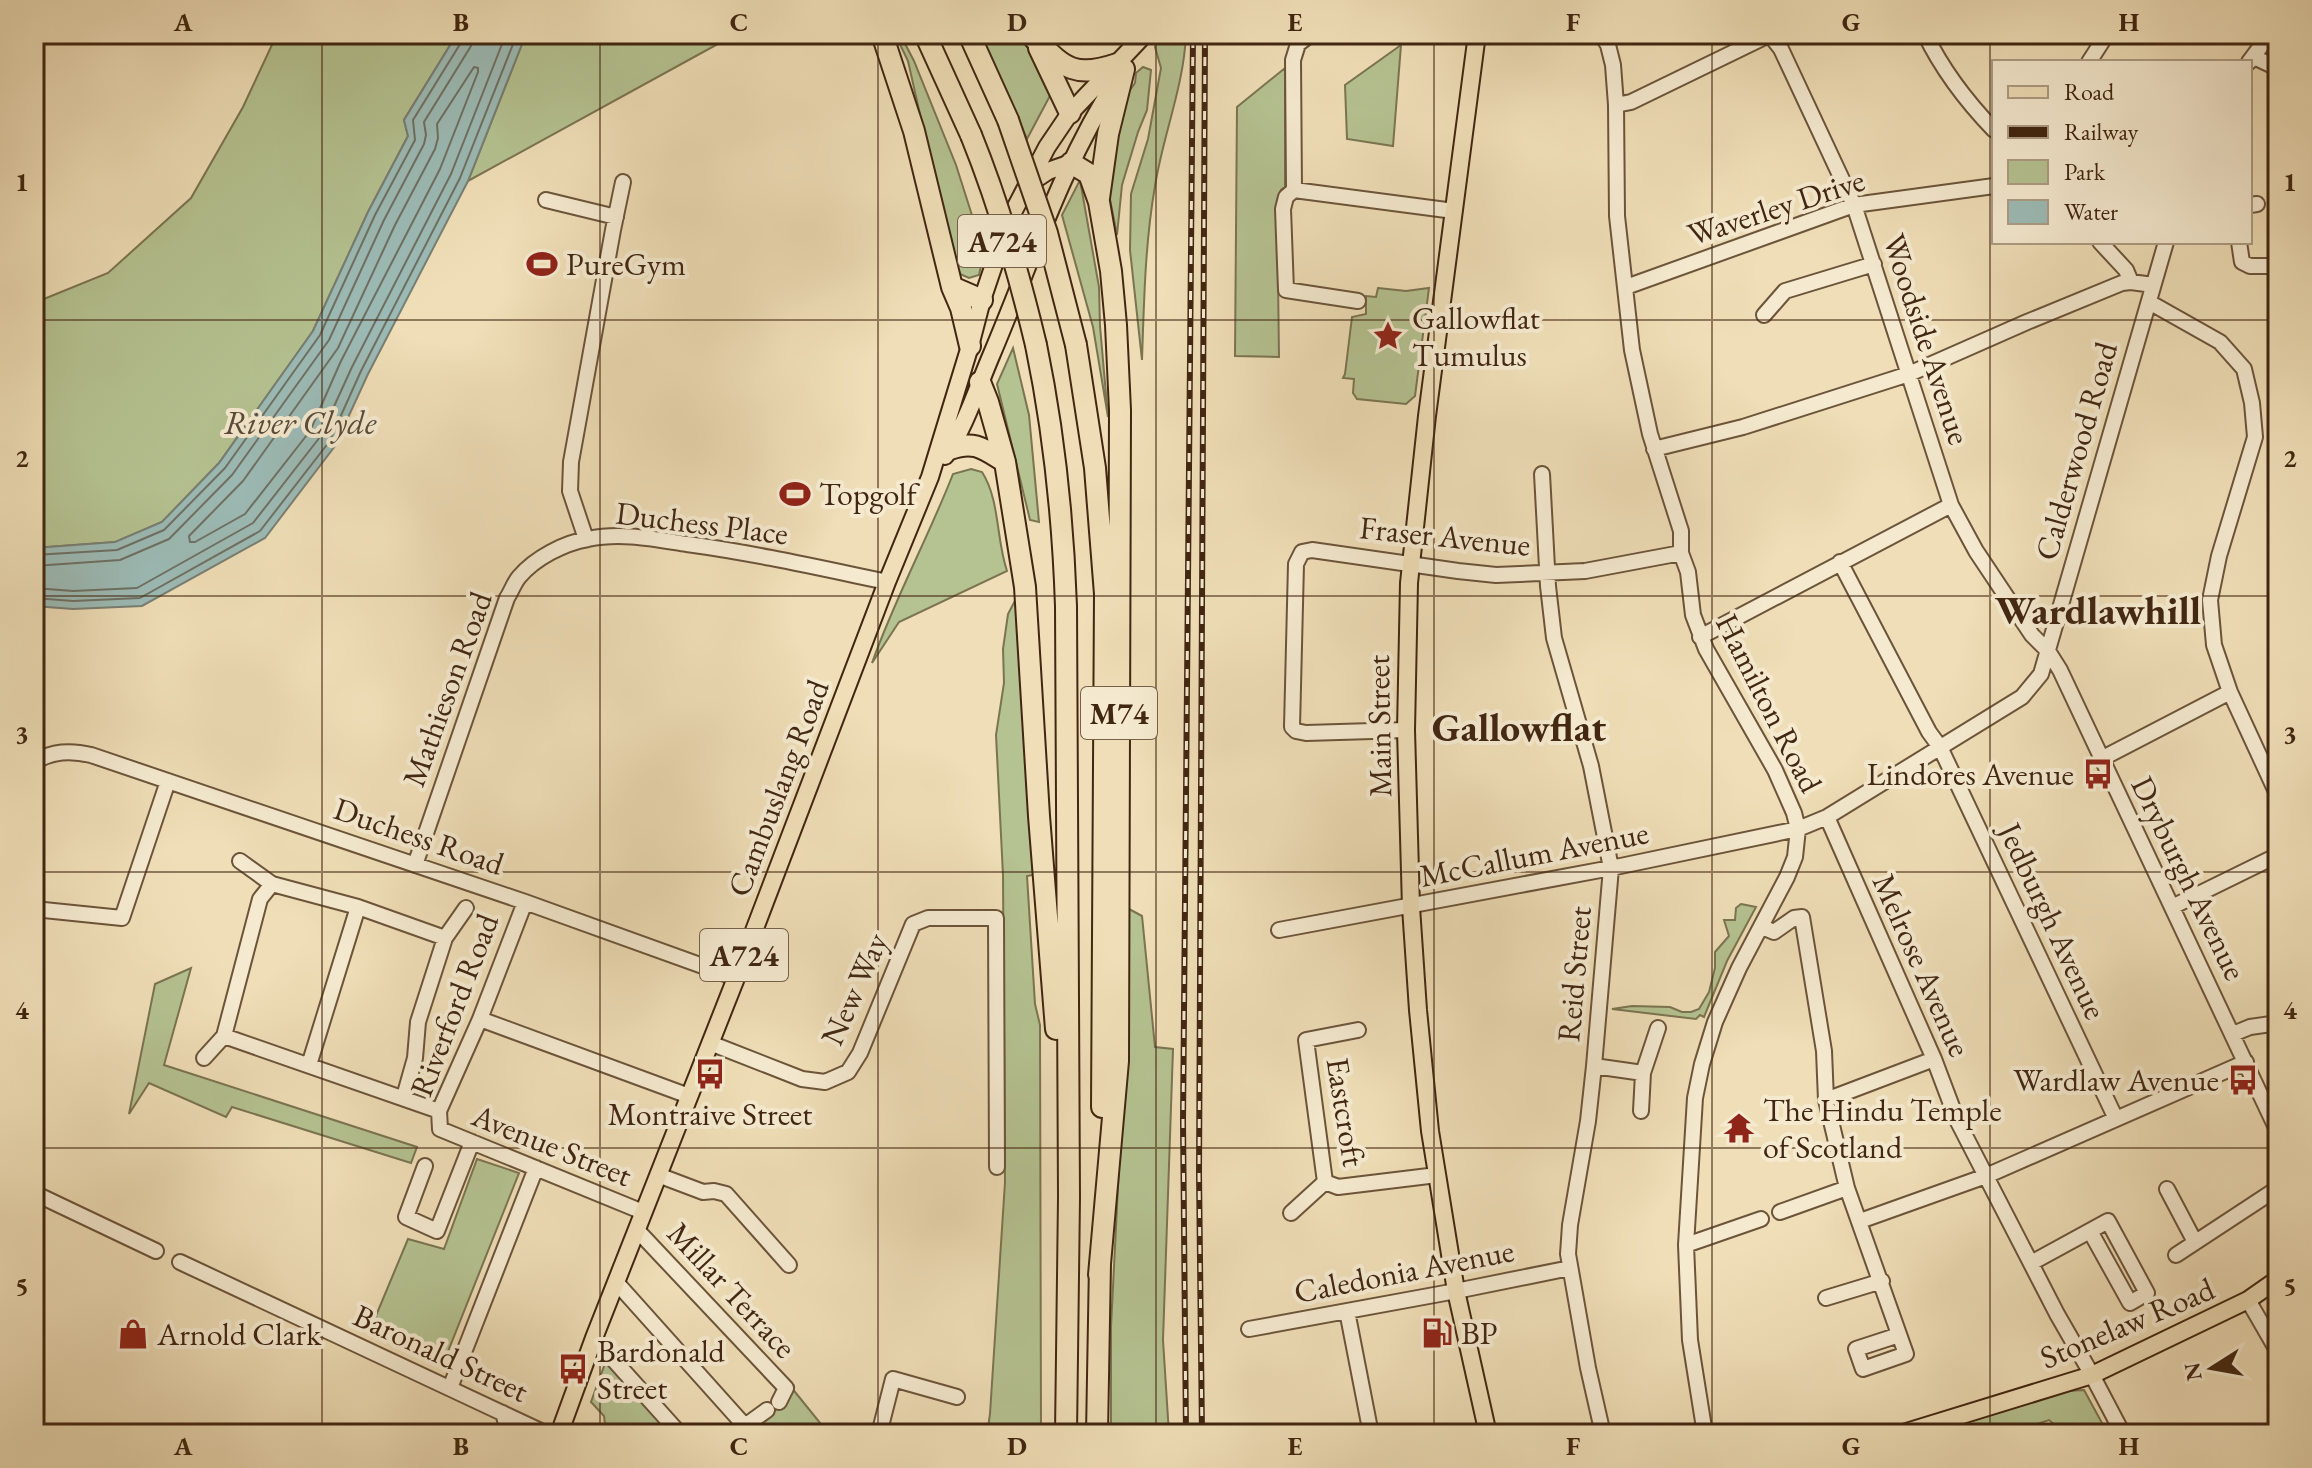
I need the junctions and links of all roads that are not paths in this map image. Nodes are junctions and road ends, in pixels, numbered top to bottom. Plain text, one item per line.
1 (882, 34) edge
2 (925, 34) edge
3 (969, 34) edge
4 (1311, 34) edge
5 (1477, 34) edge
6 (1601, 34) edge
7 (1769, 34) edge
8 (1925, 34) edge
9 (2107, 34) edge
10 (2270, 34) edge
11 (1033, 36) edge
12 (1143, 37) edge
13 (2252, 59) edge
14 (2090, 60) edge
15 (1121, 66) junction
16 (2278, 73) edge
17 (1616, 105) junction
18 (1070, 113) junction
19 (1992, 128) edge
20 (1073, 159) junction
21 (623, 182) dead end
22 (1992, 186) edge
23 (1025, 187) junction
24 (1294, 190) junction
25 (546, 200) dead end
26 (1099, 202) junction
27 (1854, 205) junction
28 (1454, 211) junction
29 (616, 217) junction
30 (2102, 244) edge
31 (2165, 244) edge
32 (2239, 244) edge
33 (1874, 264) junction
34 (2278, 266) edge
35 (1022, 280) junction
36 (2131, 282) junction
37 (2153, 285) junction
38 (952, 287) junction
39 (1626, 287) junction
40 (982, 300) junction
41 (1358, 301) dead end
42 (2149, 302) junction
43 (1764, 315) dead end
44 (970, 346) junction
45 (1909, 374) junction
46 (980, 382) junction
47 (950, 449) junction
48 (1654, 449) junction
49 (1005, 462) junction
50 (1542, 474) dead end
51 (930, 477) junction
52 (1951, 505) junction
53 (586, 539) junction
54 (1681, 553) junction
55 (1840, 562) junction
56 (1411, 564) junction
57 (1548, 574) junction
58 (519, 578) joint
59 (887, 582) junction
60 (1700, 637) junction
61 (2048, 651) junction
62 (2230, 692) junction
63 (1406, 730) junction
64 (1940, 747) junction
65 (2101, 759) junction
66 (34, 762) edge
67 (168, 781) junction
68 (2278, 796) edge
69 (1827, 817) junction
70 (1798, 829) junction
71 (2278, 855) edge
72 (240, 861) dead end
73 (415, 865) junction
74 (1611, 868) junction
75 (272, 884) junction
76 (525, 902) junction
77 (358, 907) junction
78 (1411, 907) junction
79 (2172, 907) junction
80 (466, 908) dead end
81 (34, 909) edge
82 (1762, 927) junction
83 (1279, 930) dead end
84 (445, 938) junction
85 (736, 978) junction
86 (480, 1019) junction
87 (2278, 1023) edge
88 (1658, 1028) dead end
89 (1358, 1030) dead end
90 (2233, 1034) junction
91 (224, 1036) junction
92 (710, 1043) junction
93 (204, 1058) dead end
94 (1934, 1059) junction
95 (2246, 1062) junction
96 (309, 1065) junction
97 (1594, 1066) junction
98 (1643, 1073) junction
99 (689, 1096) junction
100 (404, 1097) junction
101 (1826, 1100) junction
102 (439, 1111) junction
103 (1641, 1111) dead end
104 (2116, 1119) junction
105 (440, 1129) joint
106 (2278, 1132) edge
107 (472, 1142) junction
108 (425, 1166) dead end
109 (997, 1167) dead end
110 (536, 1168) junction
111 (658, 1175) junction
112 (1437, 1175) junction
113 (1986, 1176) junction
114 (1325, 1182) junction
115 (1847, 1188) junction
116 (2278, 1188) edge
117 (2167, 1189) dead end
118 (34, 1193) edge
119 (1069, 1197) junction
120 (643, 1212) junction
121 (1780, 1212) dead end
122 (1291, 1213) dead end
123 (1761, 1219) dead end
124 (1860, 1221) junction
125 (637, 1230) junction
126 (2090, 1231) junction
127 (2195, 1242) junction
128 (1686, 1245) junction
129 (156, 1251) dead end
130 (2176, 1255) dead end
131 (180, 1262) dead end
132 (2031, 1263) junction
133 (789, 1265) dead end
134 (1570, 1268) junction
135 (1099, 1275) junction
136 (2278, 1279) edge
137 (1882, 1281) junction
138 (616, 1282) junction
139 (1456, 1291) junction
140 (1826, 1298) dead end
141 (2248, 1300) junction
142 (1347, 1311) junction
143 (1249, 1329) dead end
144 (1899, 1335) dead end
145 (594, 1338) junction
146 (2278, 1352) edge
147 (2092, 1375) junction
148 (450, 1388) junction
149 (957, 1397) dead end
150 (503, 1413) junction
151 (2278, 1428) edge
152 (509, 1434) edge
153 (547, 1434) edge
154 (559, 1434) edge
155 (680, 1434) edge
156 (879, 1434) edge
157 (1066, 1434) edge
158 (1097, 1434) edge
159 (1371, 1434) edge
160 (1486, 1434) edge
161 (1603, 1434) edge
162 (1705, 1434) edge
163 (1900, 1434) edge
164 (2123, 1434) edge
165 (2267, 1434) edge

1 - 38 highway
2 - 119 highway, M74, bridge
3 - 135 highway, M74, bridge
4 - 24 street
5 - 28 main road, Main Street
6 - 17 street, Hamilton Road
7 - 17 street
7 - 27 street, Woodside Avenue
8 - 19 street
9 - 14 street
10 - 13 street
11 - 15 highway
11 - 18 highway
12 - 15 main road, Cambuslang Road / A724
13 - 16 street
15 - 18 main road, Cambuslang Road / A724
15 - 20 main road, Cambuslang Road / A724
15 - 26 highway, M74
17 - 39 street, Hamilton Road
18 - 20 main road
18 - 23 main road, Cambuslang Road / A724
20 - 23 main road
20 - 26 highway, M74
20 - 35 main road, Cambuslang Road / A724
21 - 29 street
22 - 27 street, Waverley Drive
23 - 40 main road, Cambuslang Road / A724
24 - 28 street
24 - 41 street
25 - 29 street
26 - 135 highway, M74
27 - 33 street, Woodside Avenue
27 - 39 street, Waverley Drive
28 - 56 main road, Main Street
29 - 53 street
30 - 36 street
31 - 37 street, Calderwood Road
32 - 34 street
33 - 43 street
33 - 45 street, Woodside Avenue
35 - 40 main road
35 - 46 main road, Cambuslang Road / A724
36 - 37 street
36 - 45 street
37 - 42 street, Calderwood Road
38 - 40 highway
38 - 44 highway
39 - 48 street, Hamilton Road
40 - 44 main road, Cambuslang Road / A724
42 - 61 street, Calderwood Road
42 - 62 street
44 - 46 main road
44 - 51 main road, Cambuslang Road / A724
45 - 48 street
45 - 52 street, Woodside Avenue
46 - 47 main road, Cambuslang Road / A724
46 - 49 highway, M74
47 - 49 highway
47 - 51 main road, Cambuslang Road / A724
48 - 54 street, Hamilton Road
49 - 119 highway, M74
50 - 57 street, Reid Street
51 - 59 main road, Cambuslang Road / A724
52 - 55 street
52 - 61 street, Woodside Avenue
53 - 58 street, Duchess Place
53 - 59 street, Duchess Place
54 - 57 street, Fraser Avenue
54 - 60 street, Hamilton Road
55 - 60 street
55 - 64 street, Jedburgh Avenue
56 - 57 street, Fraser Avenue
56 - 63 main road, Main Street
56 - 63 street, Fraser Avenue
57 - 74 street, Reid Street
58 - 73 street, Mathieson Road
59 - 85 main road, Cambuslang Road / A724
60 - 70 street, Hamilton Road
61 - 64 street, Calderwood Road
61 - 65 street, Dryburgh Avenue
62 - 65 street
62 - 68 street
63 - 78 main road, Main Street
64 - 69 street, Calderwood Road
64 - 104 street, Jedburgh Avenue
65 - 79 street, Dryburgh Avenue
66 - 67 street, Duchess Road
67 - 73 street, Duchess Road
67 - 81 street
69 - 70 street, Calderwood Road
69 - 94 street, Melrose Avenue
70 - 74 street, McCallum Avenue
70 - 82 street, Hamilton Road
71 - 79 street
72 - 75 street
73 - 76 street, Duchess Road
74 - 78 street, McCallum Avenue
74 - 97 street, Reid Street
75 - 77 street
75 - 91 street
76 - 85 street, Duchess Road
76 - 86 street, Riverford Road
77 - 84 street
77 - 96 street
78 - 83 street, McCallum Avenue
78 - 112 main road, Main Street
79 - 90 street, Dryburgh Avenue
80 - 84 street
82 - 101 street
82 - 128 street, Hamilton Road
84 - 100 street
85 - 92 main road, Cambuslang Road / A724
86 - 99 street
86 - 102 street, Riverford Road
87 - 90 street
88 - 98 street
89 - 114 street, Eastcroft
90 - 95 street, Dryburgh Avenue
91 - 93 street
91 - 96 street
92 - 99 main road, Cambuslang Road / A724
92 - 109 street, New Way
94 - 101 street
94 - 113 street, Melrose Avenue
95 - 104 street
95 - 106 street, Dryburgh Avenue
96 - 100 street
97 - 98 street
97 - 134 street, Reid Street
98 - 103 street
99 - 111 main road, Cambuslang Road / A724
100 - 102 street
101 - 115 street
102 - 105 street, Riverford Road
104 - 113 street
105 - 107 street, Avenue Street
107 - 108 street
107 - 110 street, Avenue Street
110 - 120 street, Avenue Street
110 - 148 street
111 - 120 main road, Cambuslang Road / A724
111 - 133 street
112 - 114 street, Eastcroft
112 - 139 main road, Main Street
113 - 124 street
113 - 132 street, Melrose Avenue
114 - 122 street
115 - 121 street
115 - 124 street
116 - 127 street
117 - 127 street
118 - 129 street
119 - 157 highway, M74
120 - 125 main road, Cambuslang Road / A724
123 - 128 street
124 - 137 street
125 - 138 main road, Cambuslang Road / A724
125 - 138 street, Millar Terrace
126 - 126 street
126 - 132 street
127 - 130 street
128 - 162 street, Hamilton Road
131 - 148 street, Baronald Street
132 - 147 street, Melrose Avenue
134 - 139 street, Caledonia Avenue
134 - 161 street, Reid Street
135 - 158 highway, M74
136 - 141 main road, Stonelaw Road
137 - 140 street
137 - 144 street
138 - 145 main road, Cambuslang Road / A724
139 - 142 street, Caledonia Avenue
139 - 160 main road, Main Street
141 - 146 street
141 - 147 main road, Stonelaw Road
142 - 143 street, Caledonia Avenue
142 - 159 street
145 - 154 main road, Cambuslang Road / A724
145 - 155 street
147 - 163 main road, Stonelaw Road
147 - 164 street, Melrose Avenue
148 - 150 street, Baronald Street
149 - 156 street
150 - 152 street
150 - 153 street, Baronald Street
151 - 165 street

